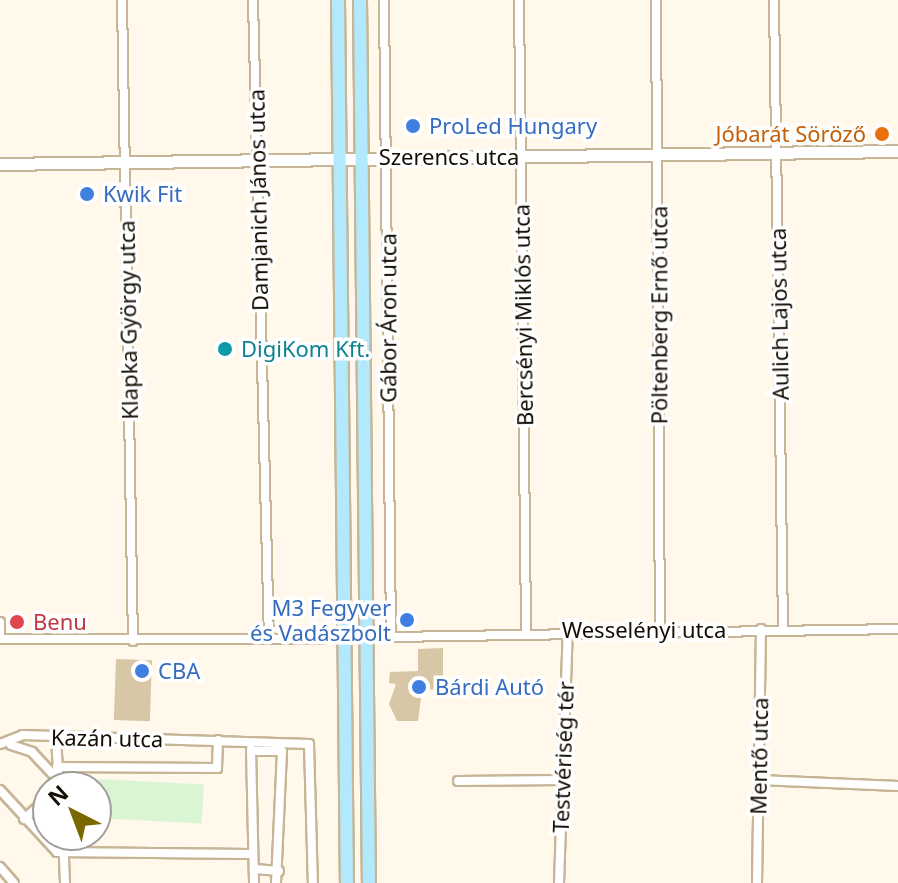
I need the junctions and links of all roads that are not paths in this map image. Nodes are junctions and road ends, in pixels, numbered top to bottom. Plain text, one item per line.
1 (122, 0) edge
2 (253, 0) edge
3 (338, 0) edge
4 (360, 0) edge
5 (384, 0) edge
6 (519, 0) edge
7 (656, 0) edge
8 (774, 0) edge
9 (898, 151) edge
10 (777, 153) junction
11 (658, 155) junction
12 (362, 157) junction
13 (386, 157) junction
14 (340, 158) junction
15 (521, 158) junction
16 (257, 161) junction
17 (125, 162) junction
18 (0, 164) edge
19 (0, 622) edge
20 (761, 629) junction
21 (783, 629) junction
22 (898, 629) edge
23 (660, 630) junction
24 (526, 631) junction
25 (568, 631) junction
26 (391, 637) joint
27 (0, 639) edge
28 (269, 639) junction
29 (322, 639) dead end
30 (133, 641) junction
31 (56, 737) junction
32 (218, 740) junction
33 (251, 740) junction
34 (0, 744) edge
35 (11, 745) junction
36 (251, 751) junction
37 (57, 767) junction
38 (48, 771) edge
39 (57, 771) edge
40 (561, 780) junction
41 (759, 780) junction
42 (458, 781) dead end
43 (898, 786) edge
44 (0, 790) edge
45 (32, 812) edge
46 (24, 819) junction
47 (65, 853) junction
48 (248, 854) junction
49 (0, 867) edge
50 (255, 869) junction
51 (279, 871) junction
52 (276, 882) edge
53 (14, 883) edge
54 (65, 883) edge
55 (254, 883) edge
56 (313, 883) edge
57 (347, 883) edge
58 (369, 883) edge
59 (559, 883) edge
60 (757, 883) edge

1 - 17 street, Klapka György utca
2 - 16 street, Damjanich János utca
3 - 14 main road
4 - 12 main road
5 - 13 street, Gábor Áron utca
6 - 15 street, Bercsényi Miklós utca
7 - 11 street, Pöltenberg Ernő utca
8 - 10 street, Aulich Lajos utca
9 - 10 street, Szerencs utca
10 - 11 street, Szerencs utca
10 - 21 street, Aulich Lajos utca
11 - 15 street, Szerencs utca
11 - 23 street, Pöltenberg Ernő utca
12 - 13 street, Szerencs utca
12 - 14 street, Szerencs utca
12 - 58 main road
13 - 15 street, Szerencs utca
13 - 26 street, Gábor Áron utca
14 - 16 street, Szerencs utca
14 - 57 main road
15 - 24 street, Bercsényi Miklós utca
16 - 17 street, Szerencs utca
16 - 28 street, Damjanich János utca
17 - 18 street, Szerencs utca
17 - 30 street, Klapka György utca
19 - 27 street
20 - 21 street, Wesselényi utca
20 - 23 street, Wesselényi utca
20 - 41 street, Mentő utca
21 - 22 street, Wesselényi utca
23 - 25 street, Wesselényi utca
24 - 25 street, Wesselényi utca
24 - 26 street, Wesselényi utca
25 - 40 street, Testvériség tér
27 - 30 street
28 - 29 street
28 - 30 street
31 - 32 street, Kazán utca
31 - 35 street, Kazán utca
31 - 37 street
32 - 33 street, Kazán utca
32 - 37 street, Kazán utca
33 - 36 street
33 - 56 street, Kazán utca
34 - 35 street, Kazán utca
35 - 38 street
36 - 48 street
36 - 51 street
37 - 39 street
40 - 42 street
40 - 59 street, Testvériség tér
41 - 43 street
41 - 60 street, Mentő utca
44 - 46 street
45 - 46 street
46 - 47 street
47 - 48 street
47 - 54 street
48 - 50 street
49 - 53 street
50 - 51 street
50 - 55 street
51 - 52 street

